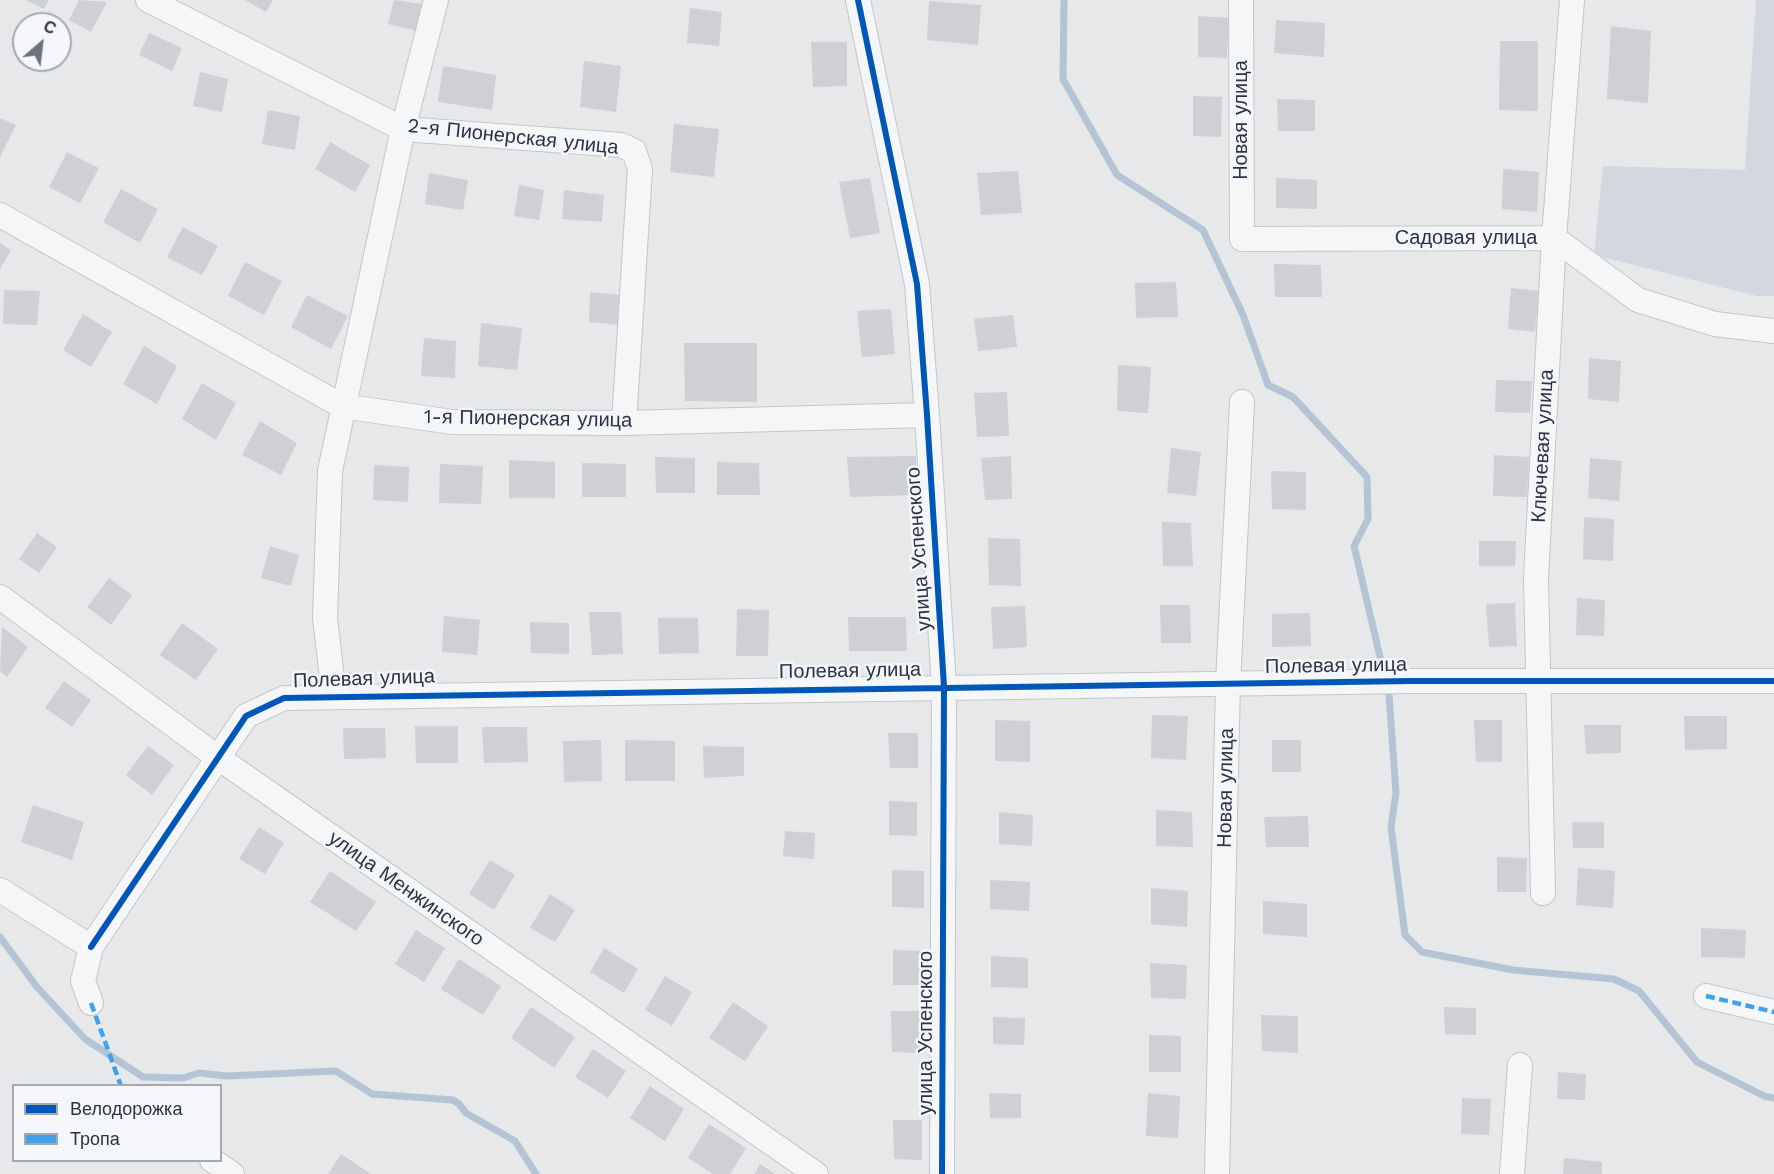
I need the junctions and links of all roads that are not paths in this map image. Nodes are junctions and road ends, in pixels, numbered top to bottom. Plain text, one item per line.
1 (148, 0) edge
2 (436, 0) edge
3 (858, 0) edge
4 (1241, 0) edge
5 (1572, 0) edge
6 (404, 129) junction
7 (0, 215) edge
8 (1554, 238) junction
9 (1242, 240) joint
10 (1774, 331) edge
11 (1242, 402) dead end
12 (342, 406) junction
13 (927, 415) junction
14 (624, 423) junction
15 (0, 597) edge
16 (1539, 681) junction
17 (1774, 681) edge
18 (1228, 683) junction
19 (944, 687) junction
20 (334, 695) junction
21 (217, 757) junction
22 (0, 890) edge
23 (1544, 893) dead end
24 (91, 947) junction
25 (1706, 996) dead end
26 (91, 1003) dead end
27 (1774, 1012) edge
28 (1520, 1065) dead end
29 (214, 1162) edge
30 (232, 1174) edge
31 (816, 1174) edge
32 (942, 1174) edge
33 (1217, 1174) edge
34 (1512, 1174) edge

1 - 6 street, 2-я Пионерская улица
2 - 6 street
3 - 13 street, улица Успенского
4 - 9 street, Новая улица
5 - 8 street, Ключевая улица
6 - 12 street
6 - 14 street, 2-я Пионерская улица
7 - 12 street, 1-я Пионерская улица
8 - 9 street, Садовая улица
8 - 10 street, Садовая улица
8 - 16 street, Ключевая улица
11 - 18 street, Новая улица
12 - 14 street, 1-я Пионерская улица
12 - 20 street
13 - 14 street, 1-я Пионерская улица
13 - 19 street, улица Успенского
15 - 21 street, улица Менжинского
16 - 17 street, Полевая улица
16 - 18 street, Полевая улица
16 - 23 street, Ключевая улица
18 - 19 street, Полевая улица
18 - 33 street, Новая улица
19 - 20 street, Полевая улица
19 - 32 street, улица Успенского
20 - 21 street, Полевая улица
21 - 24 street, Полевая улица
21 - 31 street, улица Менжинского
22 - 24 street
24 - 26 street
25 - 27 street
28 - 34 street
29 - 30 street

